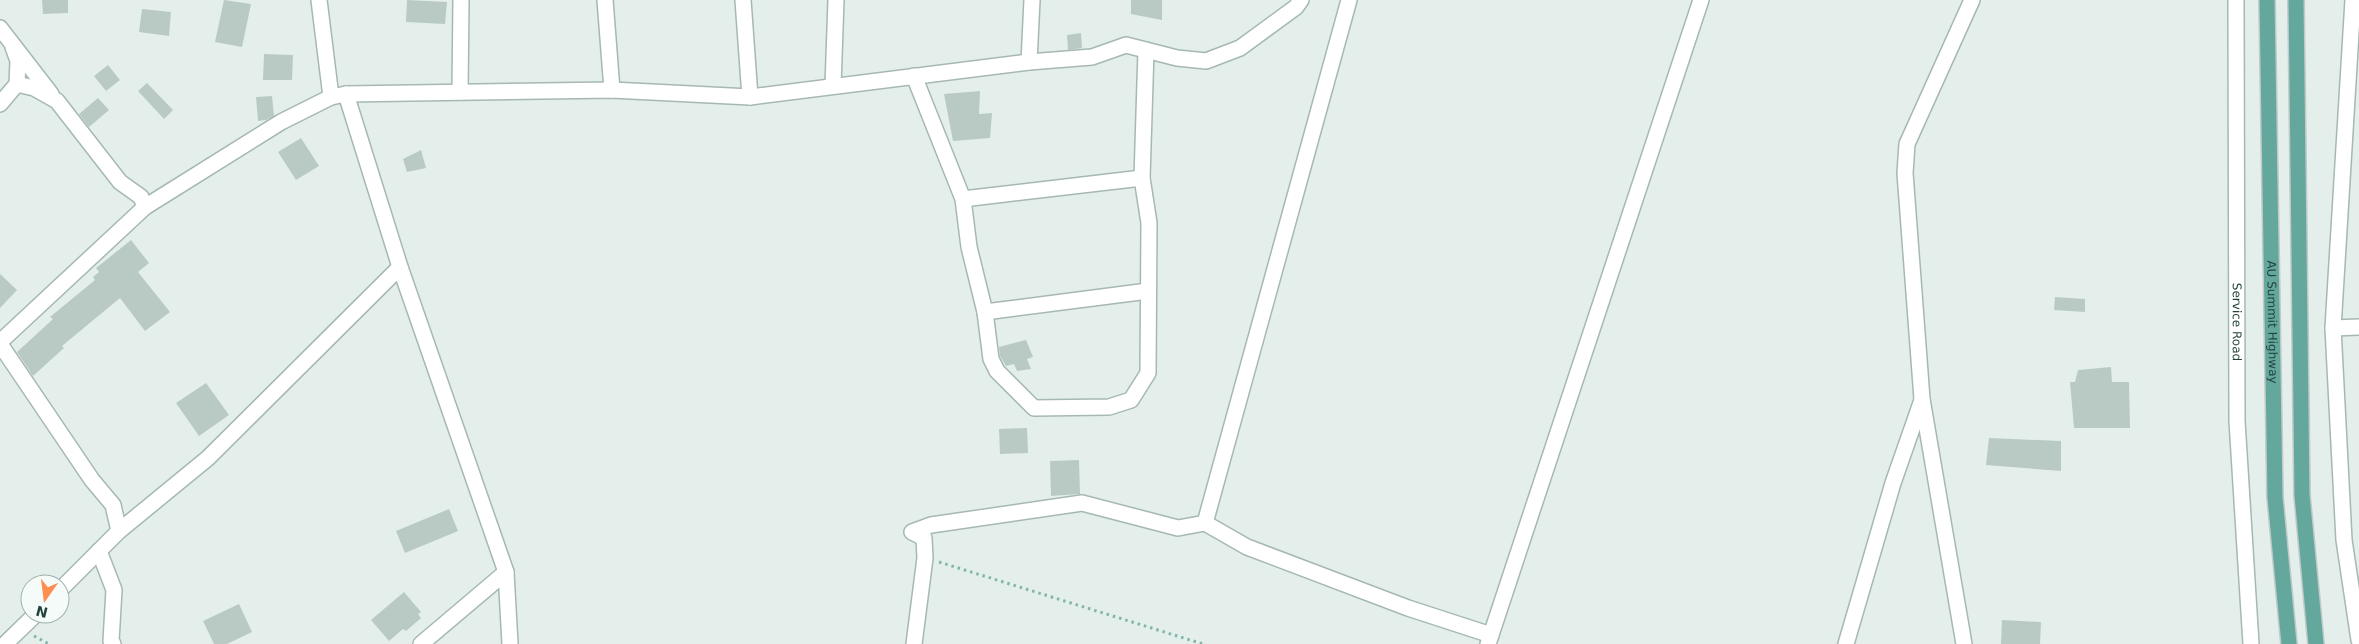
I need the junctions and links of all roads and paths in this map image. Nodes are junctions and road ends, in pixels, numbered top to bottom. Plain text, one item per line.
1 (319, 0) edge
2 (461, 0) edge
3 (606, 0) edge
4 (743, 0) edge
5 (836, 0) edge
6 (1032, 0) edge
7 (1301, 0) edge
8 (1348, 0) edge
9 (1701, 0) edge
10 (1972, 0) edge
11 (2236, 0) edge
12 (2267, 0) edge
13 (2296, 0) edge
14 (2353, 0) edge
15 (2356, 19) edge
16 (0, 28) edge
17 (11, 41) junction
18 (1146, 50) junction
19 (1029, 62) junction
20 (914, 76) junction
21 (17, 84) junction
22 (833, 86) junction
23 (612, 90) junction
24 (460, 92) junction
25 (338, 96) junction
26 (750, 97) junction
27 (57, 101) junction
28 (0, 104) edge
29 (1142, 178) junction
30 (962, 199) junction
31 (145, 207) junction
32 (400, 267) junction
33 (1148, 291) junction
34 (984, 312) junction
35 (2359, 327) edge
36 (2333, 328) junction
37 (0, 343) edge
38 (1922, 398) junction
39 (1205, 523) junction
40 (119, 531) junction
41 (99, 551) junction
42 (925, 558) junction
43 (506, 572) junction
44 (70, 580) edge
45 (26, 624) edge
46 (31, 634) dead end
47 (1489, 639) edge
48 (2359, 640) edge
49 (5, 644) edge
50 (49, 644) edge
51 (113, 644) edge
52 (421, 644) edge
53 (510, 644) edge
54 (914, 644) edge
55 (1203, 644) edge
56 (1846, 644) edge
57 (1964, 644) edge
58 (2251, 644) edge
59 (2289, 644) edge
60 (2316, 644) edge

1 - 25 street
2 - 24 street
3 - 23 street
4 - 26 street
5 - 22 street
6 - 19 street
7 - 18 street
8 - 39 street
9 - 47 street
10 - 38 street
11 - 58 street, Service Road
12 - 59 main road, AU Summit Highway
13 - 60 main road
14 - 15 street
15 - 36 street
16 - 17 street
17 - 21 street
17 - 27 street
18 - 19 street
18 - 29 street
19 - 20 street
20 - 22 street
20 - 30 street
21 - 27 street
21 - 28 street
22 - 26 street
23 - 24 street
23 - 26 street
24 - 25 street
25 - 31 street
25 - 32 street
27 - 31 street
29 - 30 street
29 - 33 street
30 - 34 street
31 - 37 street
32 - 40 street
32 - 43 street
33 - 34 street
33 - 34 street
35 - 36 street
36 - 48 street
37 - 40 street
38 - 56 street
38 - 57 street
39 - 42 street
39 - 47 street
40 - 41 street
41 - 44 street
41 - 51 street
42 - 54 street
42 - 55 path
43 - 52 street
43 - 53 street
45 - 49 street
46 - 50 path

